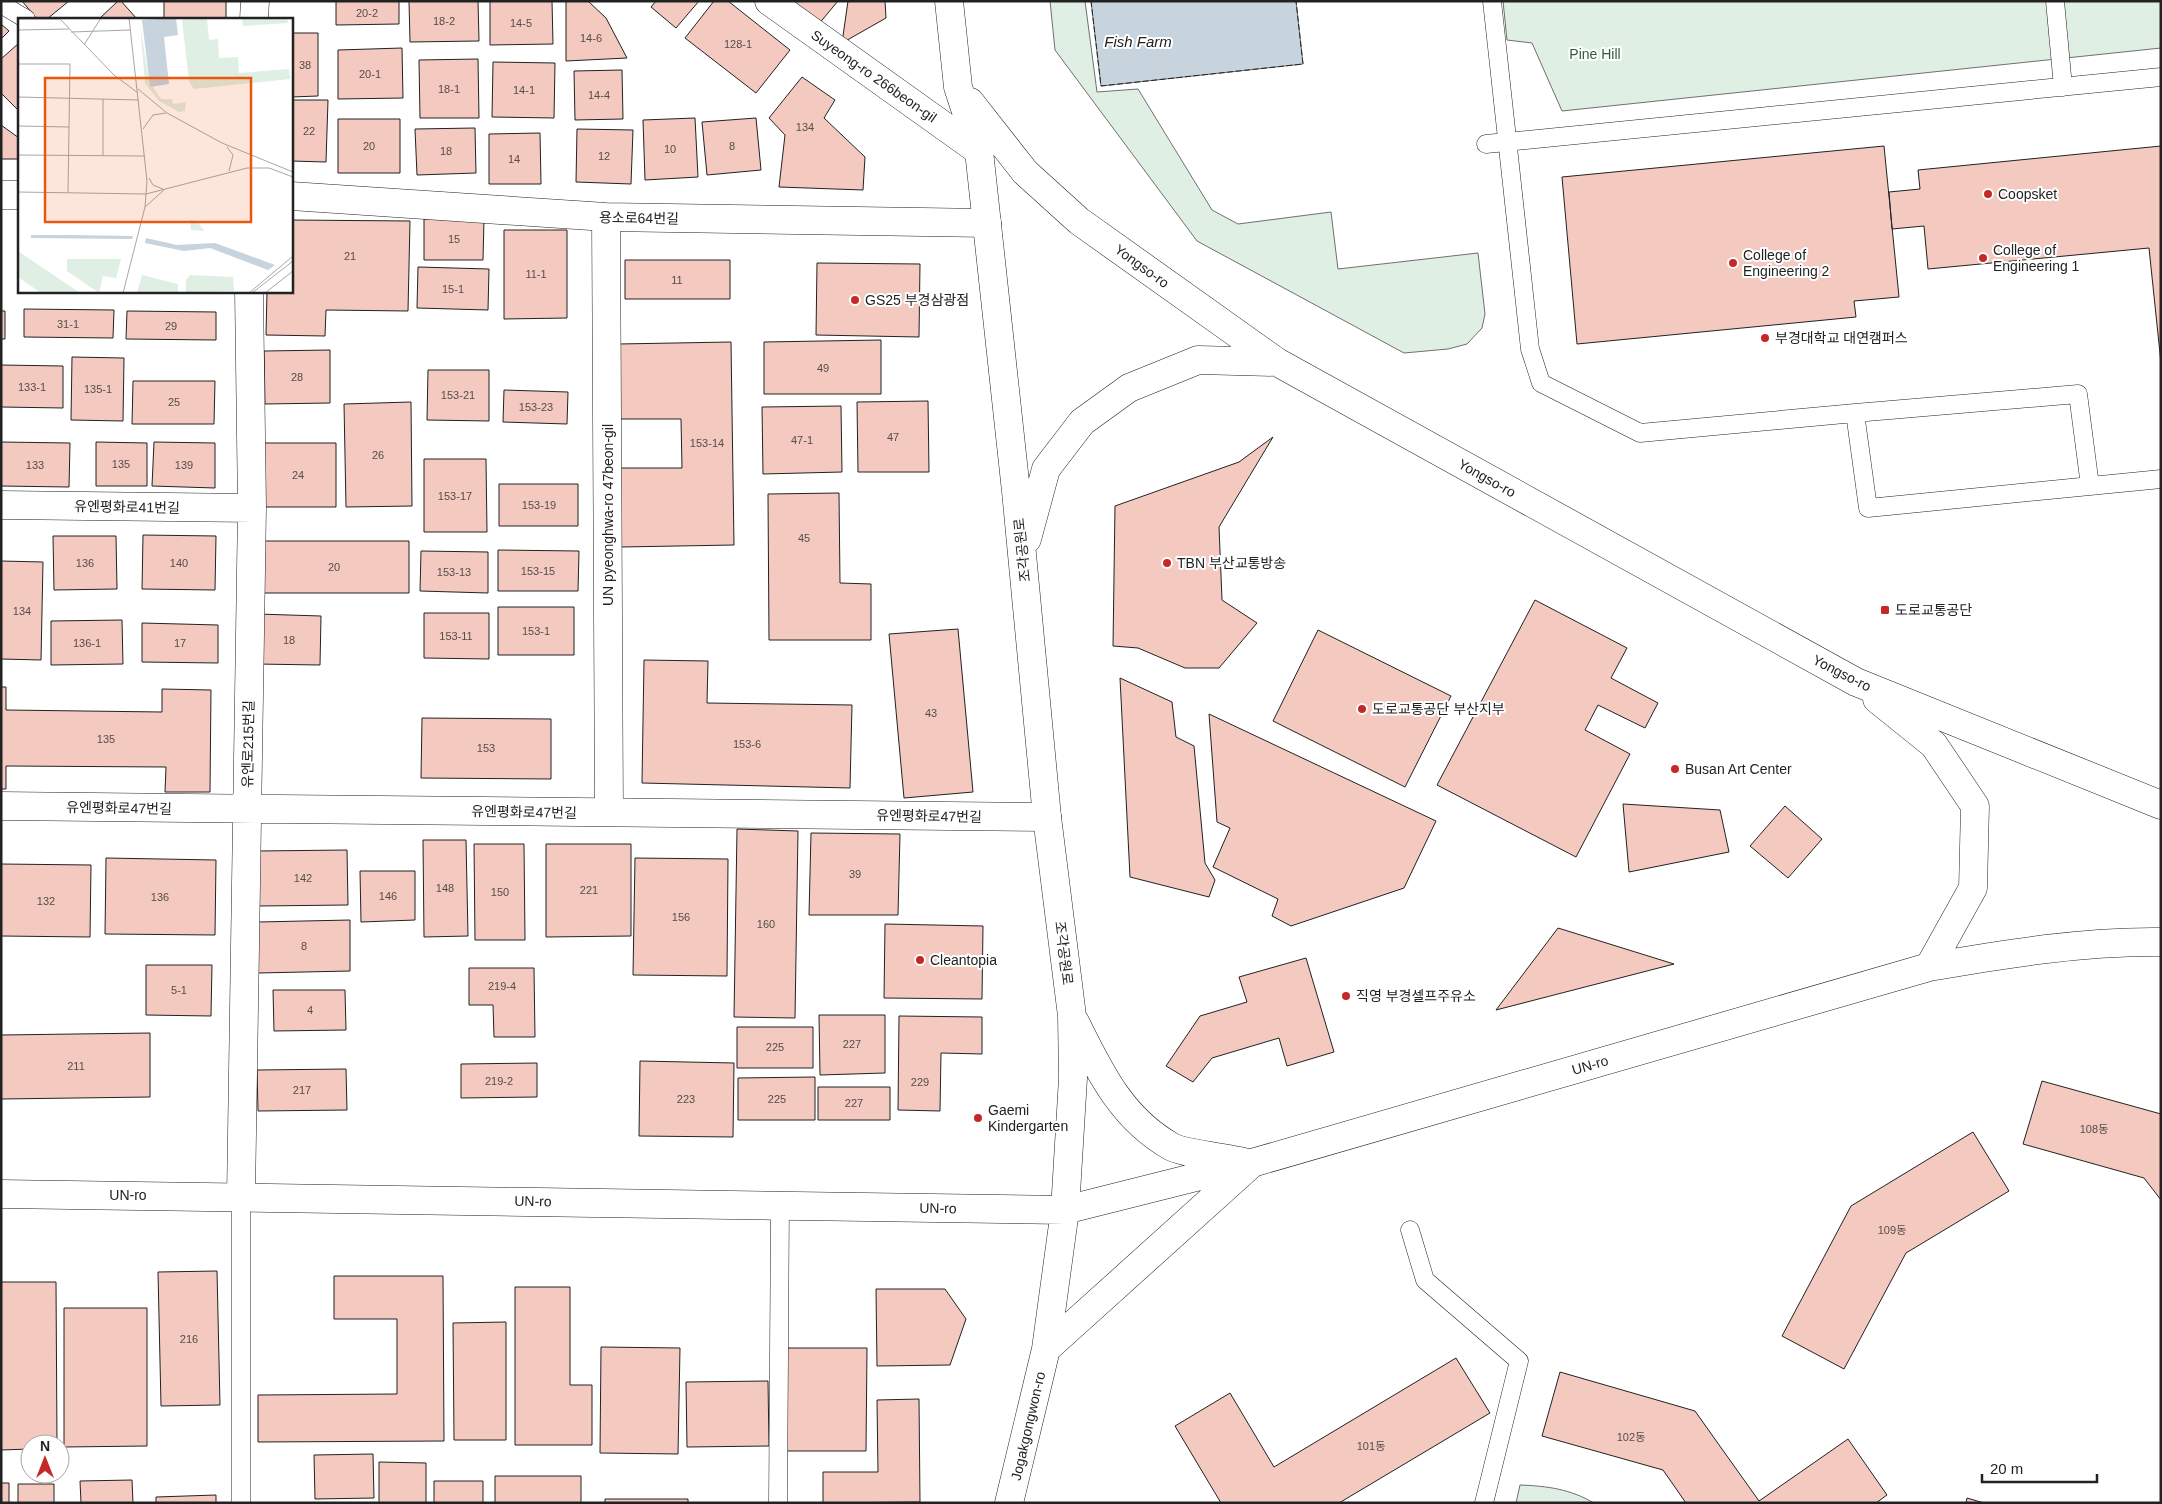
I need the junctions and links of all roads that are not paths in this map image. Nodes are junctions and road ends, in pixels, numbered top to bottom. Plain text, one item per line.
1 (255, 1) edge
2 (769, 1) edge
3 (949, 1) edge
4 (1492, 1) edge
5 (2055, 1) edge
6 (1, 4) edge
7 (24, 18) edge
8 (254, 18) edge
9 (2161, 77) edge
10 (2063, 87) junction
11 (958, 88) junction
12 (1508, 142) junction
13 (1486, 144) dead end
14 (979, 151) junction
15 (1, 195) edge
16 (18, 195) edge
17 (292, 196) edge
18 (606, 218) junction
19 (987, 223) junction
20 (249, 292) edge
21 (1277, 362) junction
22 (1854, 413) junction
23 (2161, 479) edge
24 (2090, 486) junction
25 (1, 505) edge
26 (252, 508) junction
27 (1022, 555) junction
28 (1856, 682) junction
29 (2161, 805) edge
30 (1, 806) edge
31 (247, 809) junction
32 (608, 812) junction
33 (1047, 817) junction
34 (2161, 942) edge
35 (1929, 966) junction
36 (1072, 1016) junction
37 (1252, 1163) junction
38 (1, 1194) edge
39 (241, 1196) junction
40 (780, 1205) junction
41 (1065, 1210) junction
42 (1410, 1230) dead end
43 (1046, 1349) junction
44 (241, 1503) edge
45 (778, 1503) edge
46 (1010, 1503) edge
47 (1484, 1503) edge

1 - 8 main road
2 - 14 main road, Suyeong-ro 266beon-gil
3 - 11 main road
4 - 12 lane
5 - 10 lane
6 - 7 lane
9 - 10 lane
10 - 12 lane
11 - 14 main road, 조각공원로
11 - 21 main road, Yongso-ro
12 - 13 lane
12 - 22 lane
14 - 19 main road, 조각공원로
15 - 16 main road
17 - 18 main road, 용소로64번길
18 - 19 main road, 용소로64번길
18 - 32 main road, UN pyeonghwa-ro 47beon-gil
19 - 27 main road, 조각공원로
20 - 26 main road, 유엔로215번길
21 - 27 main road
21 - 28 main road, Yongso-ro
22 - 24 lane
22 - 24 lane
23 - 24 lane
25 - 26 main road, 유엔평화로41번길
26 - 31 main road, 유엔로215번길
27 - 33 main road, 조각공원로
28 - 29 main road, Yongso-ro
28 - 35 main road
30 - 31 main road, 유엔평화로47번길
31 - 32 main road, 유엔평화로47번길
31 - 39 main road, 유엔로215번길
32 - 33 main road, 유엔평화로47번길
33 - 36 main road, 조각공원로
34 - 35 main road, UN-ro
35 - 37 main road, UN-ro
36 - 37 main road
36 - 41 main road, Jogakgongwon-ro
37 - 41 main road, UN-ro
37 - 43 main road
38 - 39 main road, UN-ro
39 - 40 main road, UN-ro
39 - 44 lane
40 - 41 main road, UN-ro
40 - 45 lane
41 - 43 main road, Jogakgongwon-ro
42 - 47 lane
43 - 46 main road, Jogakgongwon-ro

